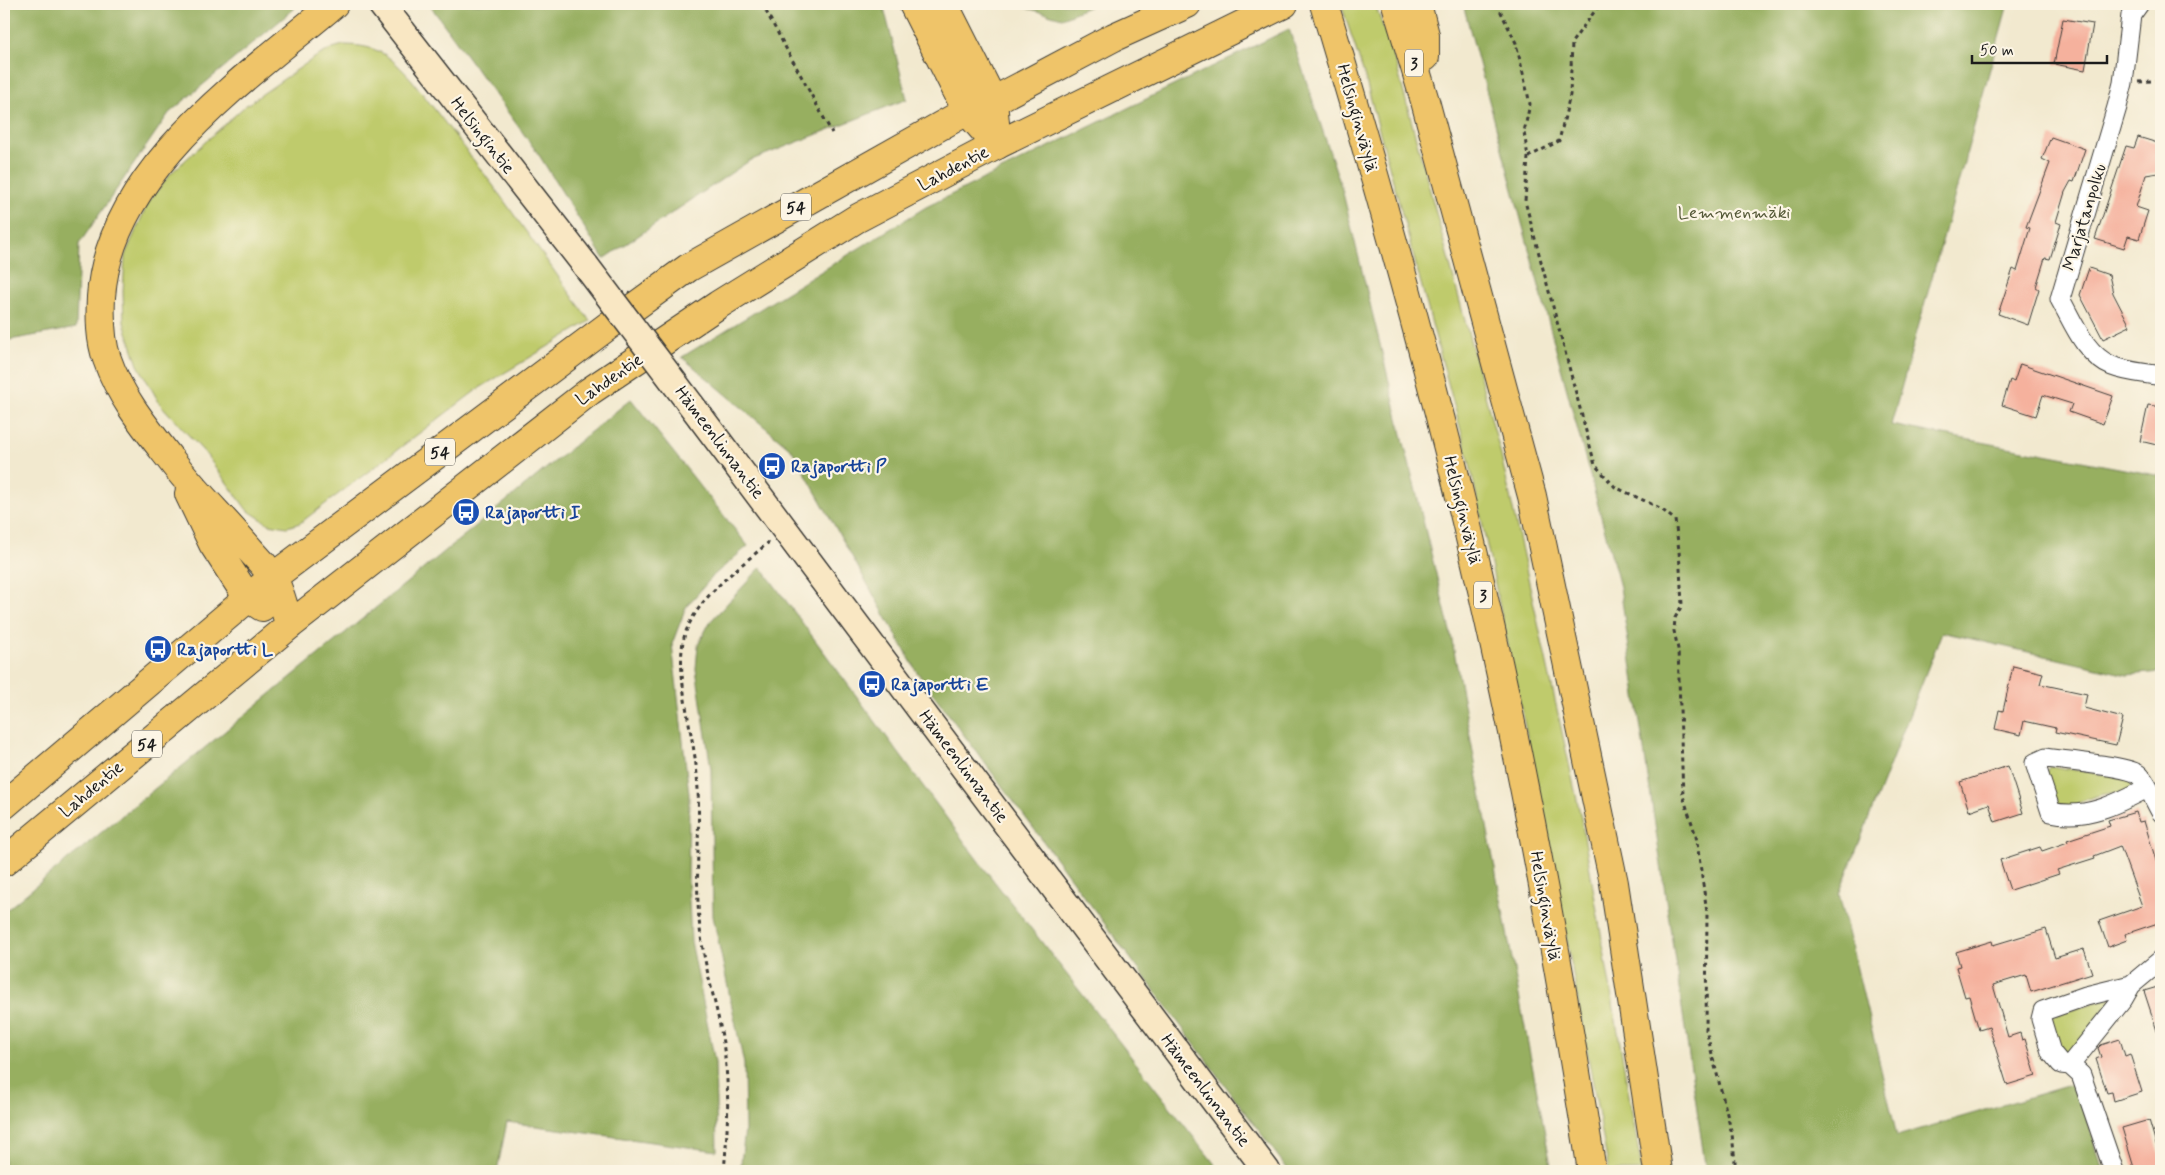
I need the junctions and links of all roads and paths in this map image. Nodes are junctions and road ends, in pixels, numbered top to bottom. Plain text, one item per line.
1 (334, 4) edge
2 (381, 4) edge
3 (762, 4) edge
4 (913, 4) edge
5 (944, 4) edge
6 (1187, 4) edge
7 (1284, 4) edge
8 (1497, 4) edge
9 (1600, 4) edge
10 (2139, 4) edge
11 (1409, 13) edge
12 (1328, 16) edge
13 (993, 101) junction
14 (967, 111) junction
15 (832, 133) dead end
16 (997, 145) junction
17 (1528, 157) junction
18 (586, 266) joint
19 (2161, 376) edge
20 (175, 466) junction
21 (786, 528) junction
22 (273, 577) junction
23 (248, 598) junction
24 (290, 625) junction
25 (2147, 788) junction
26 (4, 805) edge
27 (2161, 812) edge
28 (4, 862) edge
29 (2161, 960) edge
30 (2132, 985) junction
31 (2070, 1065) junction
32 (724, 1171) edge
33 (1267, 1171) edge
34 (1592, 1171) edge
35 (1658, 1171) edge
36 (1736, 1171) edge
37 (2114, 1171) edge

1 - 20 main road
2 - 18 main road, Helsingintie
3 - 15 path
4 - 14 main road
5 - 13 main road
6 - 13 main road, 54
7 - 16 main road, Lahdentie / 54
8 - 17 path
9 - 17 path
10 - 19 street, Marjatanpolku
11 - 35 main road, 3
12 - 34 main road, Helsinginväylä / 3
13 - 14 main road, 54
13 - 16 main road
14 - 16 main road
14 - 22 main road, 54
16 - 24 main road, Lahdentie / 54
17 - 36 path
18 - 21 main road, Hämeenlinnantie, bridge
20 - 22 main road
20 - 23 main road
21 - 32 path
21 - 33 main road, Hämeenlinnantie
22 - 23 main road, 54
22 - 24 main road
23 - 24 main road
23 - 26 main road, 54
24 - 28 main road, Lahdentie / 54
25 - 25 street
25 - 27 street
29 - 30 street
30 - 31 street
30 - 31 street
31 - 37 street

